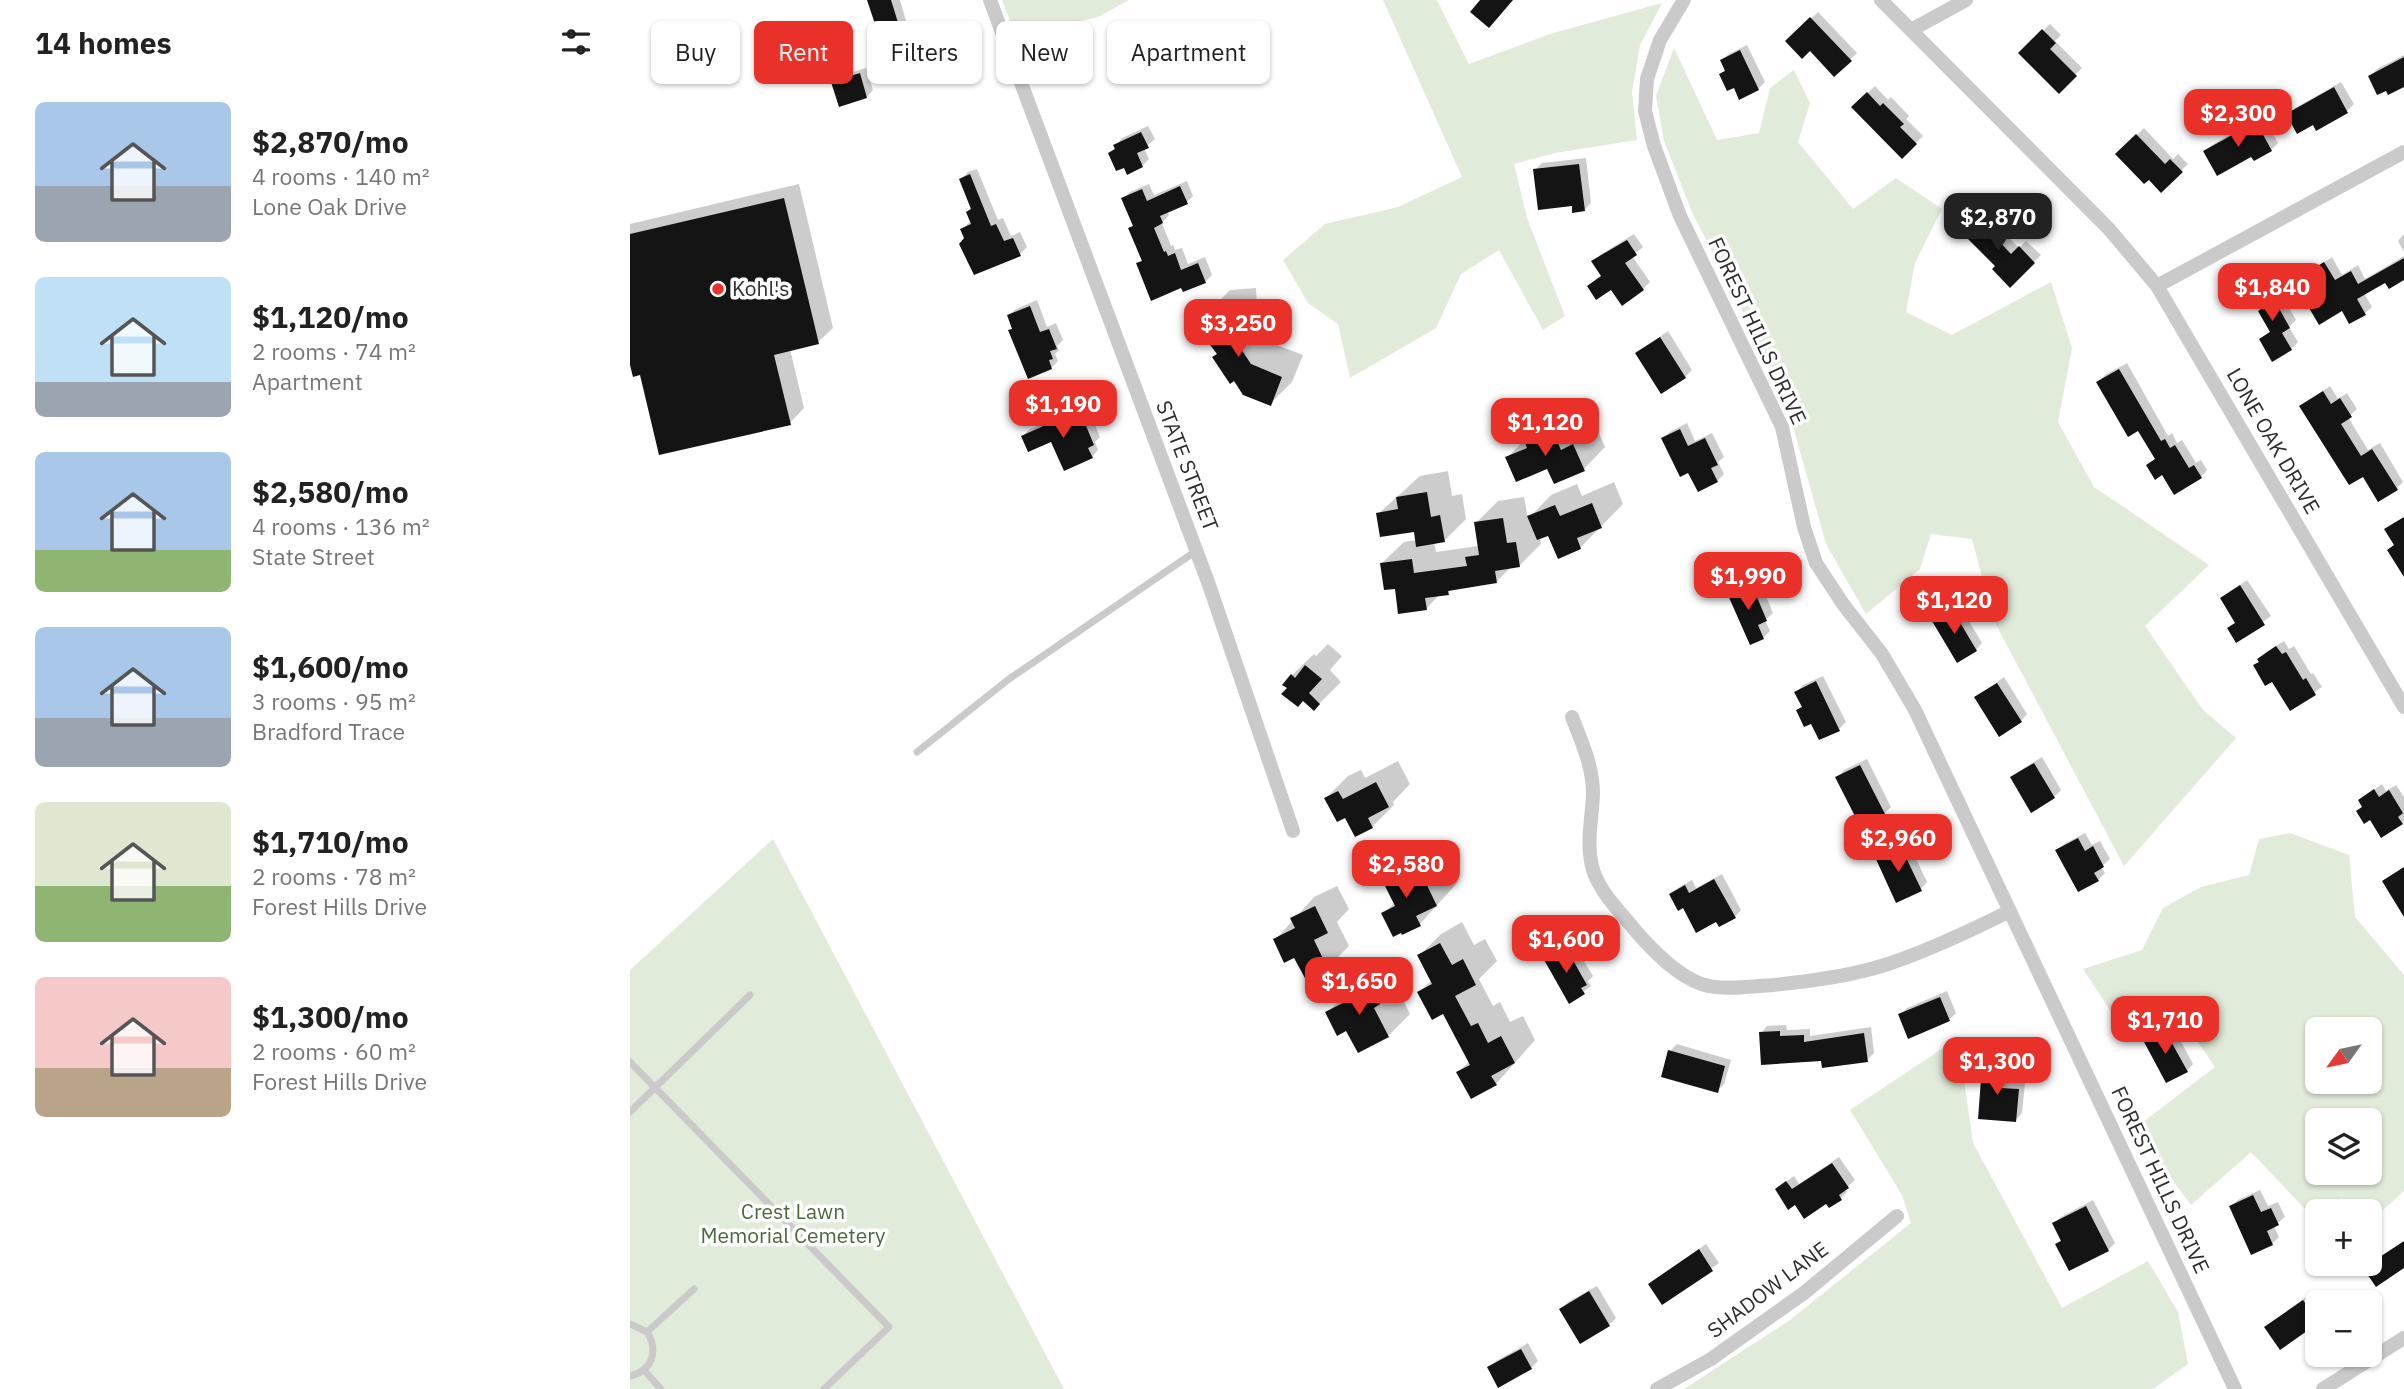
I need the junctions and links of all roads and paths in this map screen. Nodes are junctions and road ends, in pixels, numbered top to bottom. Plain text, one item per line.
1 (990, 0) edge
2 (1684, 0) edge
3 (1881, 0) edge
4 (1966, 0) edge
5 (1911, 30) junction
6 (2404, 152) edge
7 (2157, 286) junction
8 (1196, 551) junction
9 (2404, 707) edge
10 (1572, 718) dead end
11 (917, 752) dead end
12 (1293, 831) dead end
13 (2010, 911) junction
14 (750, 995) dead end
15 (630, 1062) edge
16 (654, 1087) junction
17 (630, 1112) edge
18 (1897, 1216) dead end
19 (694, 1289) dead end
20 (630, 1324) edge
21 (647, 1332) junction
22 (2404, 1338) edge
23 (644, 1370) junction
24 (630, 1376) edge
25 (662, 1389) edge
26 (824, 1389) edge
27 (1657, 1389) edge
28 (2235, 1389) edge
29 (2323, 1389) edge

1 - 8 street, STATE STREET
2 - 13 street, FOREST HILLS DRIVE
3 - 5 street, LONE OAK DRIVE
4 - 5 street
5 - 7 street, LONE OAK DRIVE
6 - 7 street
7 - 9 street, LONE OAK DRIVE
8 - 11 lane
8 - 12 street, STATE STREET
10 - 13 street
13 - 28 street, FOREST HILLS DRIVE
14 - 16 lane
15 - 16 lane
16 - 17 lane
16 - 26 lane
18 - 27 street, SHADOW LANE
19 - 21 lane
20 - 21 lane
21 - 23 lane
22 - 29 street
23 - 24 lane
23 - 25 lane

